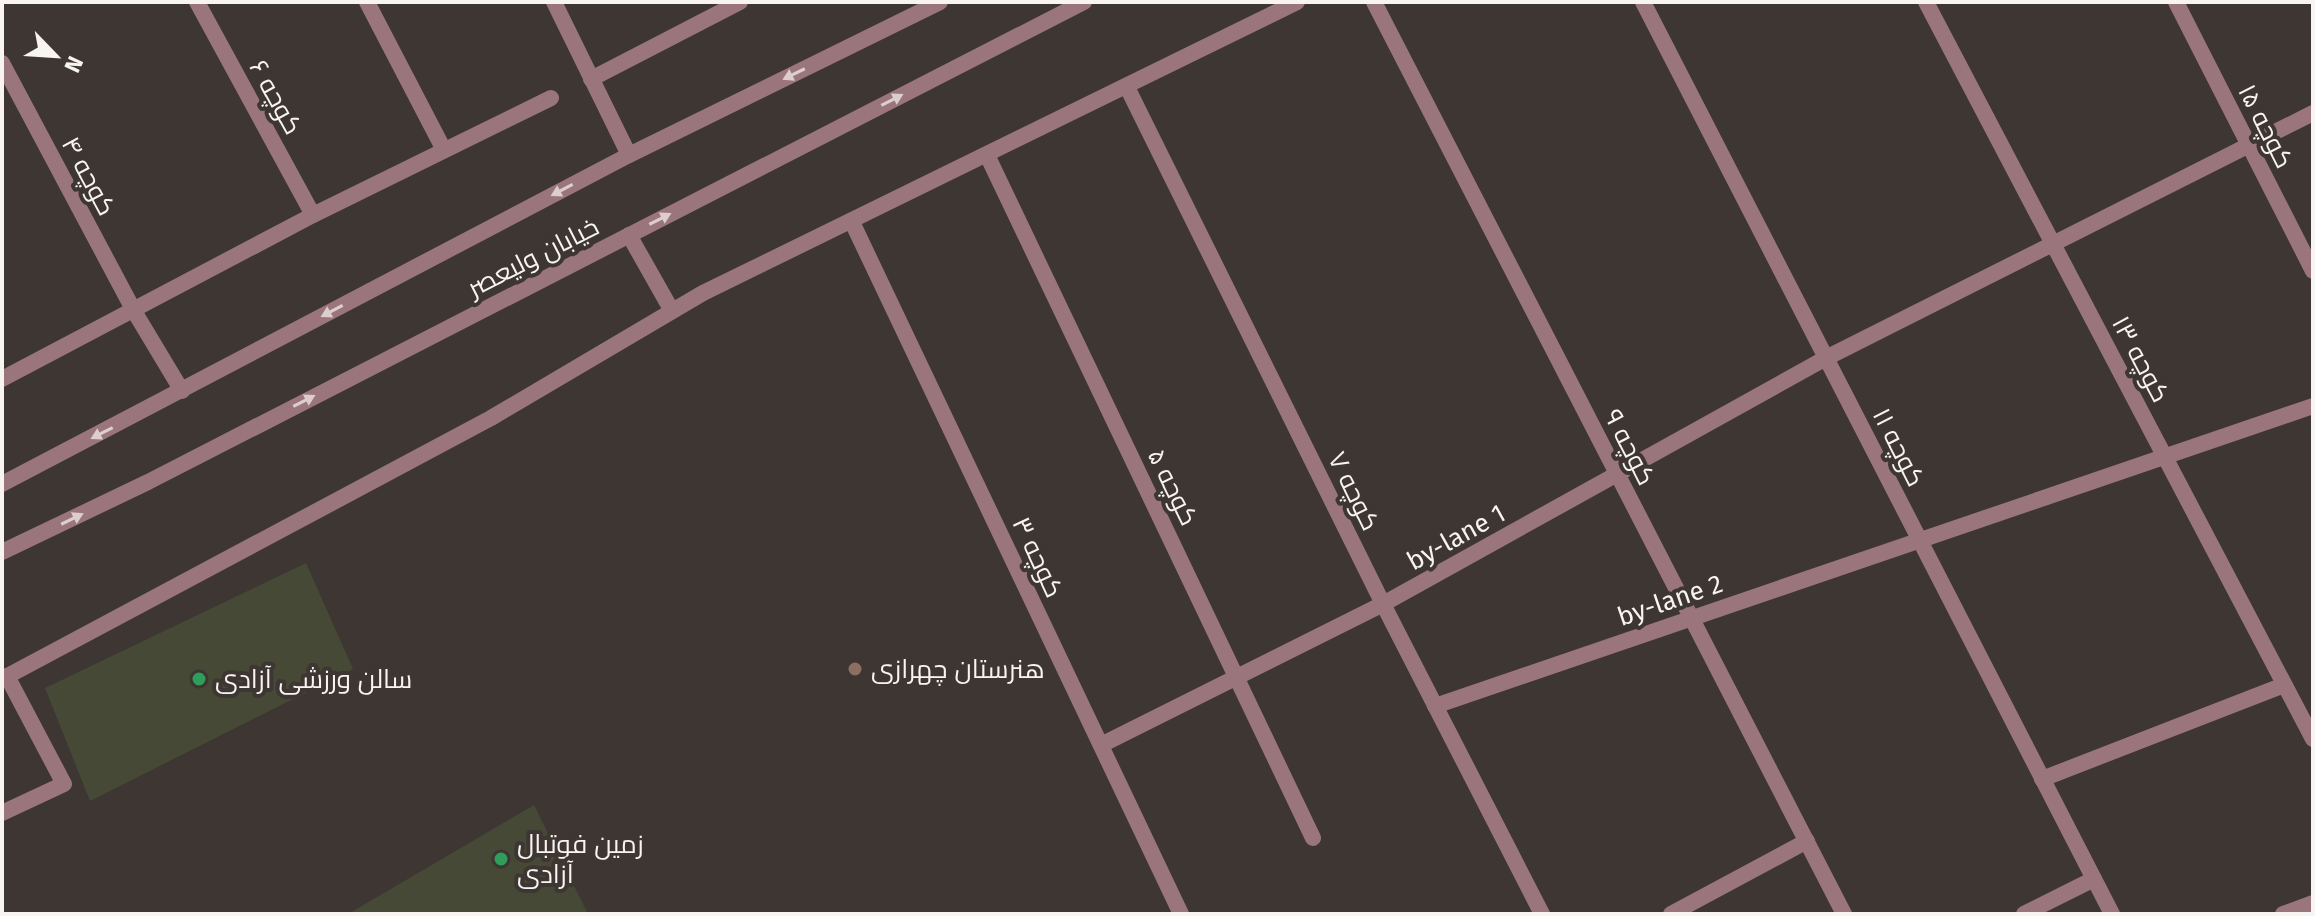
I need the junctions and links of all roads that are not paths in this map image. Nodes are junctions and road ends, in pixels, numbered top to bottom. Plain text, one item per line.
1 (197, 2) edge
2 (367, 2) edge
3 (554, 2) edge
4 (740, 2) edge
5 (940, 2) edge
6 (1084, 2) edge
7 (1297, 2) edge
8 (1374, 2) edge
9 (1643, 2) edge
10 (2176, 2) edge
11 (1933, 4) edge
12 (2, 63) edge
13 (591, 79) junction
14 (1127, 87) junction
15 (551, 98) dead end
16 (2313, 113) edge
17 (2249, 145) junction
18 (444, 150) junction
19 (629, 155) junction
20 (988, 157) junction
21 (313, 215) junction
22 (852, 222) junction
23 (629, 235) junction
24 (2052, 242) junction
25 (2313, 271) edge
26 (134, 311) junction
27 (672, 311) junction
28 (1826, 358) junction
29 (2, 379) edge
30 (182, 391) junction
31 (2313, 406) edge
32 (2165, 456) junction
33 (1618, 476) junction
34 (2, 484) edge
35 (1921, 542) junction
36 (2, 552) edge
37 (1383, 604) junction
38 (1691, 618) junction
39 (1237, 676) junction
40 (4, 678) edge
41 (2284, 685) junction
42 (1435, 706) junction
43 (2313, 739) edge
44 (1101, 745) junction
45 (2042, 779) junction
46 (2, 813) edge
47 (1313, 838) dead end
48 (1807, 841) junction
49 (2094, 879) junction
50 (2313, 903) edge
51 (1181, 914) edge
52 (1542, 914) edge
53 (1671, 914) edge
54 (1844, 914) edge
55 (2024, 914) edge
56 (2112, 914) edge
57 (2283, 914) edge

1 - 21 street, کوچه ۶
2 - 18 street
3 - 13 street
4 - 13 street
5 -> 19 street, خیابان ولیعصر
23 -> 6 street, خیابان ولیعصر
7 - 14 street
8 - 33 street, کوچه ۹
9 - 28 street, کوچه ۱۱
10 - 17 street, کوچه ۱۵
11 - 24 street, کوچه ۱۳
12 - 26 street, کوچه ۴
13 - 19 street
14 - 20 street
14 - 37 street, کوچه ۷
15 - 18 street
16 - 17 street, by-lane 1
17 - 24 street, by-lane 1
17 - 25 street, کوچه ۱۵
18 - 21 street
19 -> 30 street, خیابان ولیعصر
20 - 22 street
20 - 39 street, کوچه ۵
21 - 26 street
22 - 27 street
22 - 44 street, کوچه ۳
23 - 27 street
36 -> 23 street, خیابان ولیعصر
24 - 28 street, by-lane 1
24 - 32 street, کوچه ۱۳
26 - 29 street
26 - 30 street, کوچه ۴
27 - 40 street
28 - 33 street, by-lane 1
28 - 35 street, کوچه ۱۱
30 -> 34 street, خیابان ولیعصر
31 - 32 street, by-lane 2
32 - 35 street, by-lane 2
32 - 41 street, کوچه ۱۳
33 - 37 street, by-lane 1
33 - 38 street, کوچه ۹
35 - 38 street, by-lane 2
35 - 45 street, کوچه ۱۱
37 - 39 street, by-lane 1
37 - 42 street, کوچه ۷
38 - 42 street, by-lane 2
38 - 48 street, کوچه ۹
39 - 44 street, by-lane 1
39 - 47 street, کوچه ۵
40 - 46 street
41 - 43 street, کوچه ۱۳
41 - 45 street
42 - 52 street, کوچه ۷
44 - 51 street, کوچه ۳
45 - 49 street, کوچه ۱۱
48 - 53 street
48 - 54 street, کوچه ۹
49 - 55 street
49 - 56 street, کوچه ۱۱
50 - 57 street

